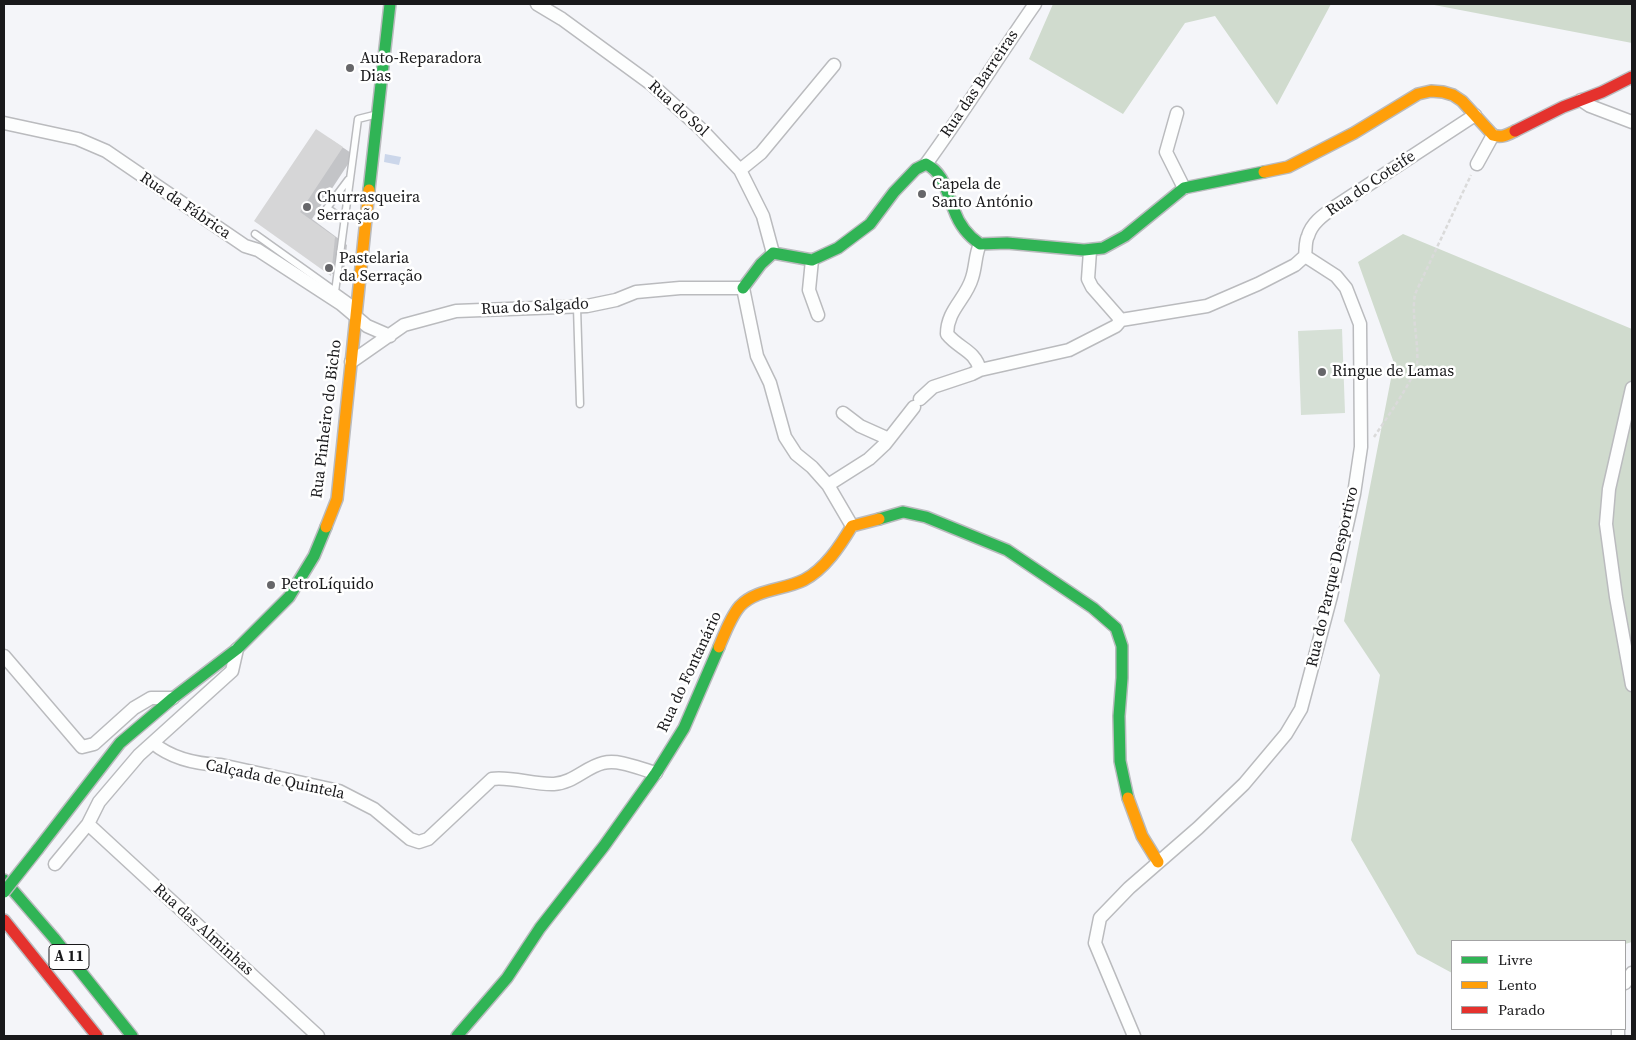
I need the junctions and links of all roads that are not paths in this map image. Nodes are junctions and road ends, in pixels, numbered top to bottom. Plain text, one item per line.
1 (390, 4) edge
2 (537, 4) edge
3 (1035, 4) edge
4 (834, 65) dead end
5 (1632, 77) edge
6 (1581, 100) junction
7 (1177, 113) dead end
8 (378, 114) junction
9 (1475, 115) junction
10 (1632, 122) edge
11 (4, 123) edge
12 (1493, 135) junction
13 (926, 164) junction
14 (1477, 164) road end
15 (740, 170) junction
16 (349, 179) junction
17 (1184, 188) junction
18 (344, 220) junction
19 (255, 234) dead end
20 (980, 244) junction
21 (1090, 251) junction
22 (773, 253) junction
23 (1306, 256) junction
24 (812, 260) junction
25 (743, 288) junction
26 (335, 292) junction
27 (577, 307) junction
28 (355, 311) junction
29 (818, 315) dead end
30 (1121, 320) junction
31 (390, 336) junction
32 (351, 362) junction
33 (980, 370) junction
34 (1632, 388) edge
35 (580, 404) dead end
36 (843, 413) dead end
37 (889, 439) junction
38 (828, 485) junction
39 (852, 526) junction
40 (237, 649) junction
41 (4, 656) edge
42 (1632, 685) edge
43 (173, 698) junction
44 (153, 743) junction
45 (656, 774) junction
46 (88, 824) junction
47 (1158, 862) junction
48 (55, 864) dead end
49 (4, 880) edge
50 (4, 892) edge
51 (4, 920) edge
52 (97, 1036) edge
53 (132, 1036) edge
54 (318, 1036) edge
55 (457, 1036) edge
56 (1134, 1036) edge

1 - 8 main road, Rua Pinheiro do Bicho
2 - 15 street, Rua do Sol
3 - 13 street, Rua das Barreiras
4 - 15 street
5 - 6 main road
6 - 10 street
6 - 12 main road
7 - 17 street
8 - 16 lane
8 - 28 main road, Rua Pinheiro do Bicho
9 - 12 main road
9 - 17 main road
9 - 23 street, Rua do Coteife
11 - 28 street, Rua da Fábrica
12 - 14 street
13 - 20 main road
13 - 24 main road
15 - 22 street, Rua do Sol
16 - 18 lane
16 - 18 lane
17 - 21 main road
18 - 26 lane
19 - 26 lane
20 - 21 main road
20 - 33 street
21 - 30 street
22 - 24 main road
22 - 25 main road
23 - 30 street
23 - 47 street, Rua do Parque Desportivo
24 - 29 street
25 - 27 street, Rua do Salgado
25 - 38 street
26 - 28 lane
27 - 31 street, Rua do Salgado
27 - 35 lane
28 - 31 street
28 - 32 main road, Rua Pinheiro do Bicho
30 - 33 street
31 - 32 street, Rua do Salgado
32 - 40 main road, Rua Pinheiro do Bicho
33 - 37 street
34 - 42 street
36 - 37 street
37 - 38 street
38 - 39 street
39 - 45 main road, Rua do Fontanário
39 - 47 main road
40 - 43 main road, Rua Pinheiro do Bicho
40 - 44 street
41 - 43 street
43 - 50 main road, Rua Pinheiro do Bicho, bridge
44 - 45 street, Calçada de Quintela
44 - 46 street
45 - 55 main road, Rua do Fontanário
46 - 48 street
46 - 54 street, Rua das Alminhas
47 - 56 street, Rua do Parque Desportivo
49 - 53 main road, A 11
51 - 52 main road, A 11

